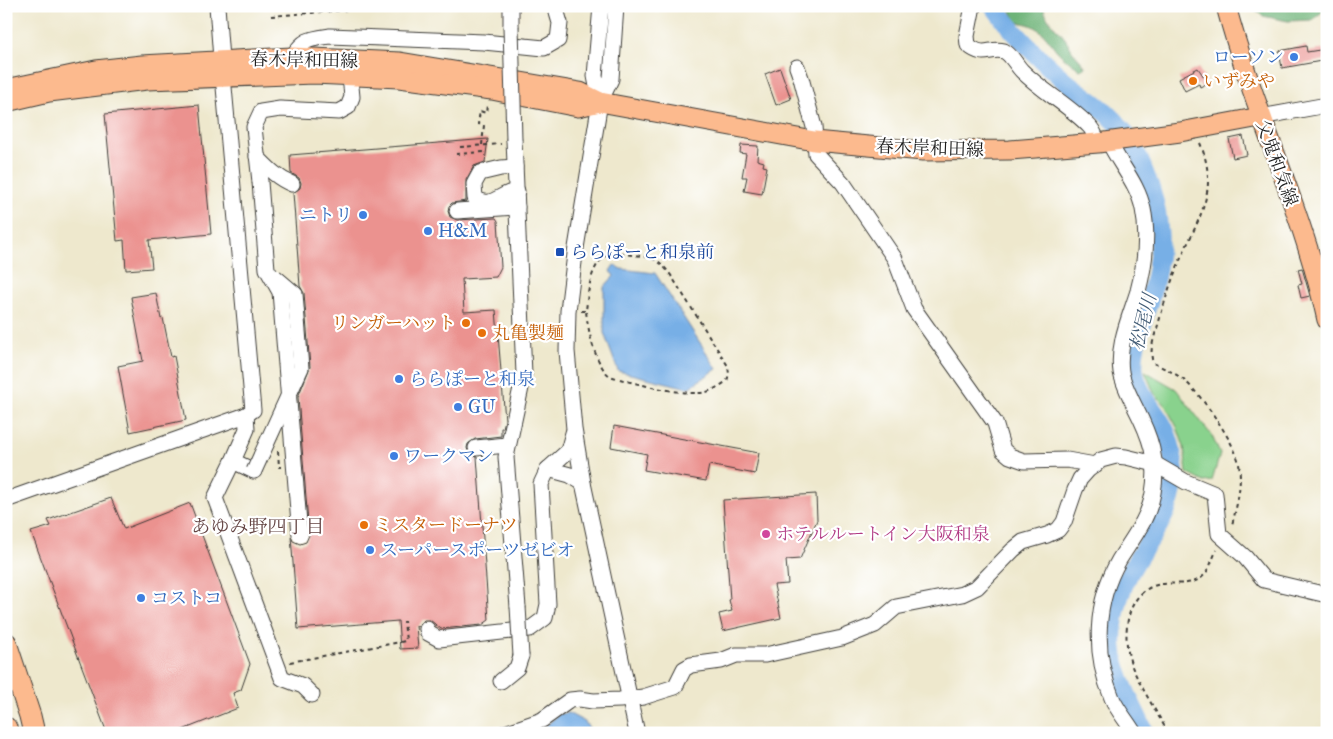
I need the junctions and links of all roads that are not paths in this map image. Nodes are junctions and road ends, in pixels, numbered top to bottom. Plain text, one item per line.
1 (216, 6) edge
2 (511, 6) edge
3 (555, 6) edge
4 (601, 6) edge
5 (616, 6) edge
6 (973, 6) edge
7 (1226, 6) edge
8 (292, 57) junction
9 (797, 67) dead end
10 (222, 68) junction
11 (350, 76) junction
12 (6, 89) edge
13 (6, 102) edge
14 (600, 102) junction
15 (1327, 105) edge
16 (1260, 117) junction
17 (814, 141) junction
18 (1108, 142) junction
19 (257, 157) junction
20 (515, 167) junction
21 (292, 184) dead end
22 (517, 191) junction
23 (517, 207) junction
24 (457, 211) dead end
25 (267, 269) junction
26 (1327, 320) edge
27 (246, 415) junction
28 (574, 430) junction
29 (507, 445) junction
30 (476, 448) dead end
31 (233, 461) junction
32 (1155, 464) junction
33 (1095, 465) junction
34 (548, 469) junction
35 (583, 483) junction
36 (6, 500) edge
37 (300, 535) dead end
38 (1327, 595) edge
39 (427, 629) dead end
40 (6, 643) edge
41 (6, 673) edge
42 (501, 681) dead end
43 (312, 695) dead end
44 (631, 699) junction
45 (6, 728) edge
46 (8, 733) edge
47 (26, 733) edge
48 (34, 733) edge
49 (505, 733) edge
50 (637, 733) edge
51 (1134, 733) edge

1 - 10 street
2 - 20 street, bridge
3 - 8 street
4 - 14 street
5 - 14 street
6 - 18 street
7 - 16 main road, 父鬼和気線
8 - 10 main road, 春木岸和田線
8 - 14 main road, 春木岸和田線
9 - 17 street
10 - 11 main road, 春木岸和田線
10 - 12 main road, 春木岸和田線
10 - 13 main road, 春木岸和田線
10 - 27 street
11 - 14 main road, 春木岸和田線
11 - 19 street
14 - 17 main road, 春木岸和田線
14 - 28 street
15 - 16 street
16 - 18 main road, 春木岸和田線
16 - 26 main road, 父鬼和気線
17 - 18 main road, 春木岸和田線
17 - 33 street
18 - 32 street
19 - 21 street
19 - 25 street, bridge
20 - 22 street
20 - 22 street
22 - 23 street
23 - 24 street
23 - 29 street
25 - 31 street, bridge
25 - 37 street, bridge
27 - 31 street
27 - 36 street
28 - 34 street
28 - 35 street
29 - 30 street
29 - 42 street, bridge
31 - 43 street
32 - 33 street
32 - 38 street
32 - 51 street
33 - 44 street
34 - 35 street
34 - 39 street
35 - 44 street
40 - 48 highway
41 - 47 highway
44 - 49 street
44 - 50 street
45 - 46 highway

